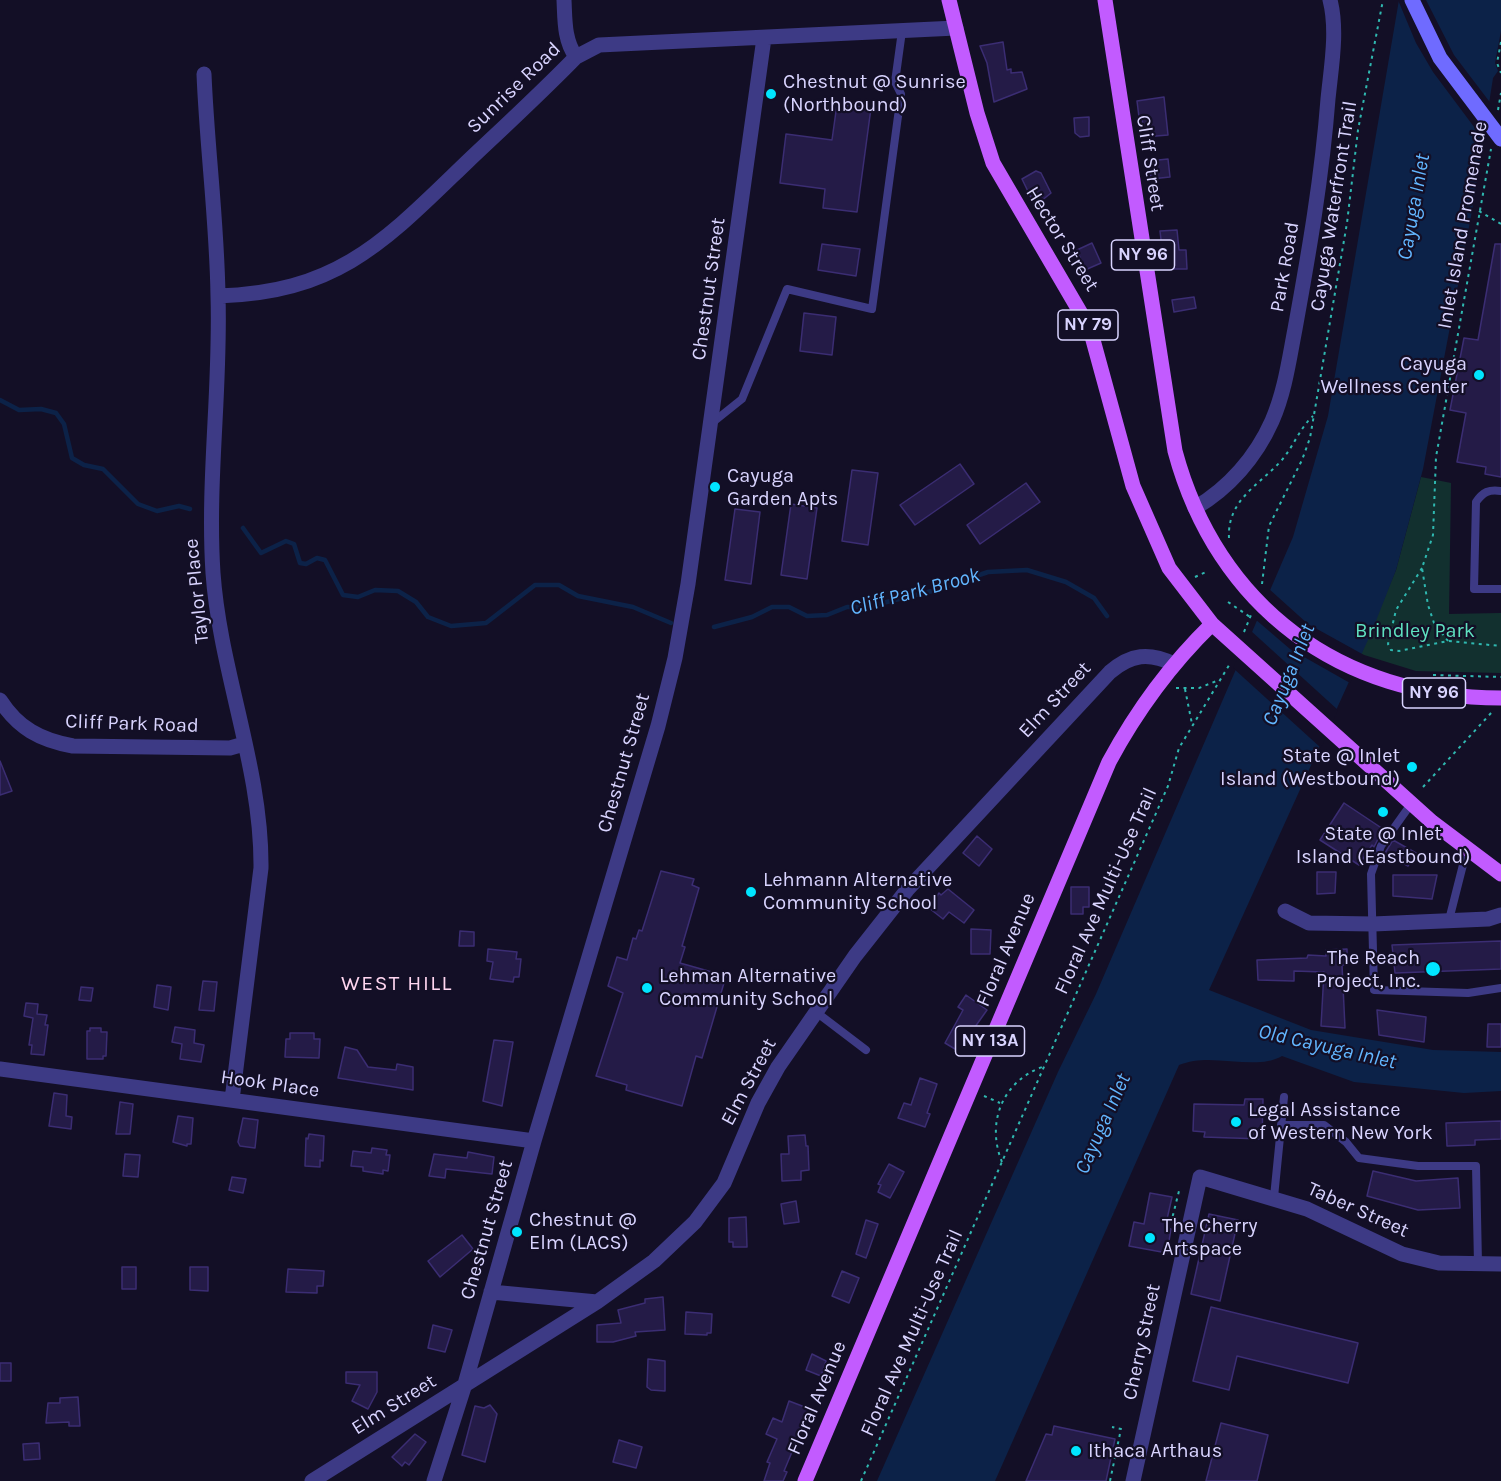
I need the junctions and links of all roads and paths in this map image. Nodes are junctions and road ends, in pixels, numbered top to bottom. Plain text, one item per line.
1 (564, 0) edge
2 (949, 0) edge
3 (1105, 0) edge
4 (1330, 0) edge
5 (1383, 0) edge
6 (1412, 0) edge
7 (956, 28) junction
8 (903, 29) junction
9 (764, 38) junction
10 (1501, 42) edge
11 (576, 57) junction
12 (1501, 73) edge
13 (204, 74) dead end
14 (1501, 93) edge
15 (1497, 115) dead end
16 (1496, 143) edge
17 (1479, 212) junction
18 (1501, 224) edge
19 (218, 296) junction
20 (1313, 416) junction
21 (712, 423) junction
22 (1501, 491) edge
23 (1195, 508) junction
24 (1229, 542) dead end
25 (1422, 568) junction
26 (1206, 572) dead end
27 (1192, 578) dead end
28 (1262, 586) dead end
29 (1501, 589) edge
30 (1228, 602) dead end
31 (1254, 606) dead end
32 (1250, 617) junction
33 (1212, 624) junction
34 (1448, 641) junction
35 (1236, 644) junction
36 (1501, 646) edge
37 (1174, 664) junction
38 (1424, 675) dead end
39 (1501, 677) edge
40 (1221, 678) junction
41 (1173, 688) dead end
42 (1185, 689) junction
43 (1501, 698) edge
44 (1, 703) edge
45 (1493, 712) dead end
46 (1192, 726) junction
47 (244, 744) junction
48 (1423, 788) dead end
49 (1411, 804) junction
50 (1467, 849) junction
51 (1501, 874) edge
52 (1285, 910) dead end
53 (1501, 915) edge
54 (1449, 920) junction
55 (1372, 924) junction
56 (1501, 988) edge
57 (814, 1011) junction
58 (866, 1050) dead end
59 (1043, 1067) junction
60 (0, 1069) edge
61 (1284, 1097) dead end
62 (232, 1100) junction
63 (1281, 1125) junction
64 (534, 1141) junction
65 (1002, 1162) junction
66 (1200, 1177) joint
67 (1274, 1197) junction
68 (1501, 1264) edge
69 (1478, 1265) junction
70 (490, 1292) junction
71 (597, 1302) junction
72 (465, 1384) junction
73 (1112, 1427) dead end
74 (312, 1481) edge
75 (434, 1481) edge
76 (806, 1481) edge
77 (861, 1481) edge
78 (1110, 1481) edge
79 (1133, 1481) edge

1 - 11 street
2 - 7 main road, Hector Street / NY 79
3 - 23 main road, Cliff Street / NY 96
4 - 23 street, Park Road
5 - 20 path, Cayuga Waterfront Trail
6 - 16 main road
7 - 8 street, Sunrise Road
7 - 33 main road, Hector Street / NY 79
8 - 9 street, Sunrise Road
8 - 21 lane
9 - 11 street, Sunrise Road
9 - 21 street, Chestnut Street
10 - 12 path
11 - 19 street, Sunrise Road
13 - 19 street, Taylor Place
14 - 15 path, Inlet Island Promenade
16 - 17 path, Inlet Island Promenade
17 - 18 path
17 - 25 path, Inlet Island Promenade
19 - 47 street, Taylor Place
20 - 24 path, Cayuga Waterfront Trail
20 - 28 path, Cayuga Waterfront Trail
21 - 64 street, Chestnut Street
22 - 29 lane
23 - 43 main road, NY 96
25 - 34 path, Inlet Island Promenade
25 - 34 path
26 - 27 path
30 - 32 path
31 - 32 path
32 - 35 path
33 - 35 main road, NY 79
33 - 37 main road, Floral Avenue / NY 13A
34 - 36 path
35 - 40 path
35 - 49 main road, NY 79
37 - 57 street, Elm Street
37 - 76 main road, Floral Avenue / NY 13A
38 - 39 path
40 - 42 path
40 - 46 path, Floral Ave Multi-Use Trail
41 - 42 path
42 - 46 path
44 - 47 street, Cliff Park Road
45 - 48 path
46 - 59 path, Floral Ave Multi-Use Trail
47 - 62 street, Taylor Place
49 - 50 main road, NY 79
49 - 55 lane
50 - 51 main road, NY 79
50 - 54 lane
52 - 55 street
53 - 54 street
54 - 55 street
55 - 56 lane
57 - 58 lane
57 - 71 street, Elm Street
59 - 65 path, Floral Ave Multi-Use Trail
59 - 65 path
60 - 62 street, Hook Place
61 - 63 lane
62 - 64 street, Hook Place
63 - 67 lane
63 - 69 lane
64 - 70 street, Chestnut Street
65 - 77 path, Floral Ave Multi-Use Trail
66 - 67 street, Taber Street
66 - 79 street, Cherry Street
67 - 69 street, Taber Street
68 - 69 street, Taber Street
70 - 71 street
70 - 72 street, Chestnut Street
71 - 72 street, Elm Street
72 - 74 street, Elm Street
72 - 75 street, Chestnut Street
73 - 78 path

